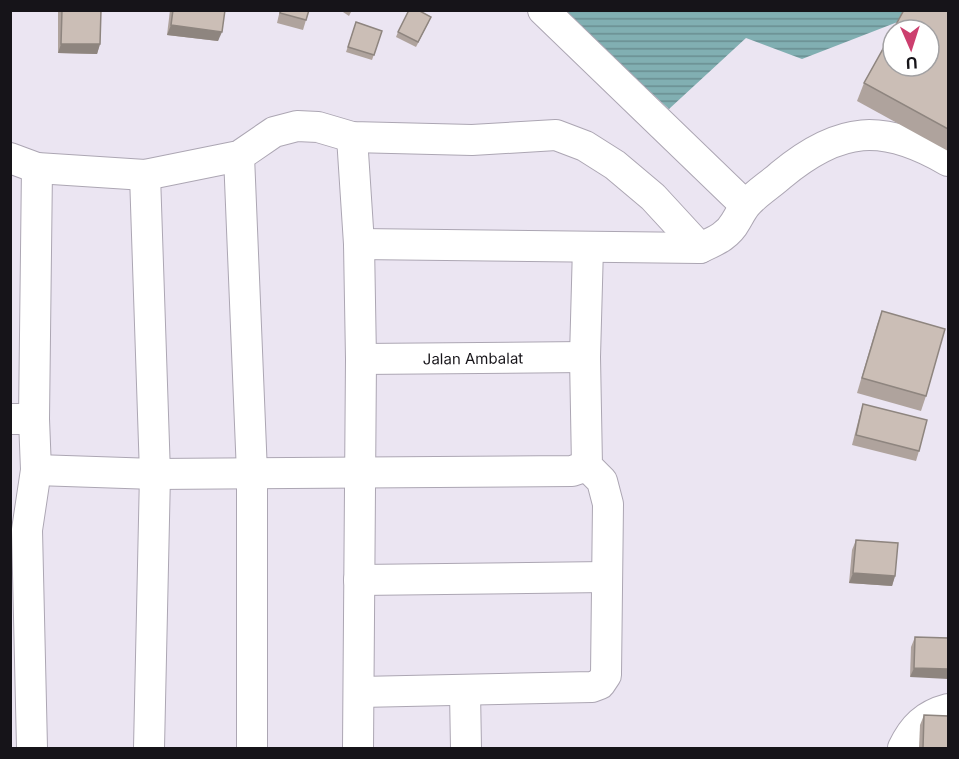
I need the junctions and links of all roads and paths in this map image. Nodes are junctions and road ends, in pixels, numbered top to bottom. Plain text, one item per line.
1 (543, 10) edge
2 (352, 137) junction
3 (239, 156) junction
4 (948, 161) edge
5 (24, 163) edge
6 (145, 175) junction
7 (746, 205) junction
8 (359, 244) junction
9 (588, 247) junction
10 (23, 248) edge
11 (700, 248) junction
12 (23, 355) edge
13 (585, 357) junction
14 (362, 359) junction
15 (22, 419) edge
16 (587, 466) junction
17 (36, 470) junction
18 (359, 472) junction
19 (252, 473) junction
20 (155, 474) junction
21 (19, 530) edge
22 (606, 577) junction
23 (359, 579) junction
24 (19, 637) edge
25 (360, 692) junction
26 (465, 692) junction
27 (948, 709) edge
28 (25, 748) edge
29 (149, 748) edge
30 (252, 748) edge
31 (358, 748) edge
32 (466, 748) edge
33 (903, 748) edge

1 - 7 street
2 - 3 street
2 - 8 street
2 - 11 street
3 - 6 street
3 - 19 street
4 - 7 street
5 - 6 street
5 - 10 street
6 - 20 street
7 - 11 street
8 - 9 street
8 - 14 street
9 - 11 street
9 - 13 street
10 - 12 street
12 - 15 street
13 - 14 street, Jalan Ambalat
13 - 16 street
14 - 18 street
15 - 17 street
16 - 18 street
16 - 22 street
17 - 20 street
17 - 21 street
18 - 19 street
18 - 23 street
19 - 20 street
19 - 30 street
20 - 29 street
21 - 24 street
22 - 23 street
22 - 26 street
23 - 25 street
24 - 28 street
25 - 26 street
25 - 31 street
26 - 32 street
27 - 33 street

